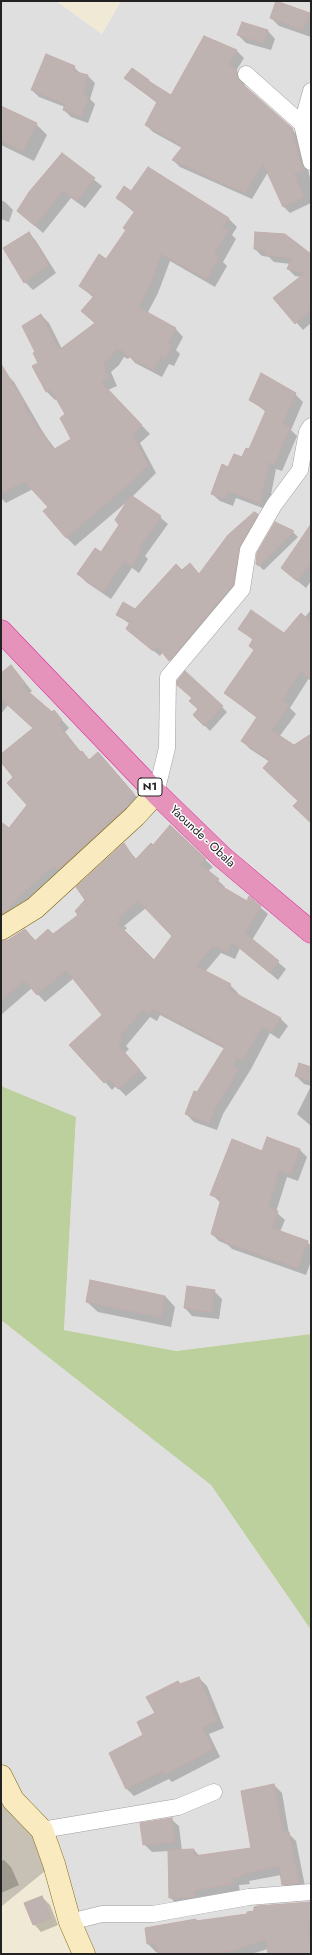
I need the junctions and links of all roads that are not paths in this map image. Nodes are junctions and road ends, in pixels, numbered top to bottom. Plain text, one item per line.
1 (246, 74) dead end
2 (311, 92) edge
3 (302, 124) junction
4 (311, 162) edge
5 (311, 426) edge
6 (1, 631) edge
7 (156, 793) junction
8 (1, 929) edge
9 (311, 932) edge
10 (1, 1776) edge
11 (214, 1792) dead end
12 (42, 1830) junction
13 (311, 1892) edge
14 (70, 1922) junction
15 (84, 1954) edge

1 - 3 street
2 - 3 street
3 - 4 street
5 - 7 street
6 - 7 highway, Yaounde - Obala / N1
7 - 8 street
7 - 9 highway, Yaounde - Obala / N1
10 - 12 street
11 - 12 street
12 - 14 street
13 - 14 street
14 - 15 street

